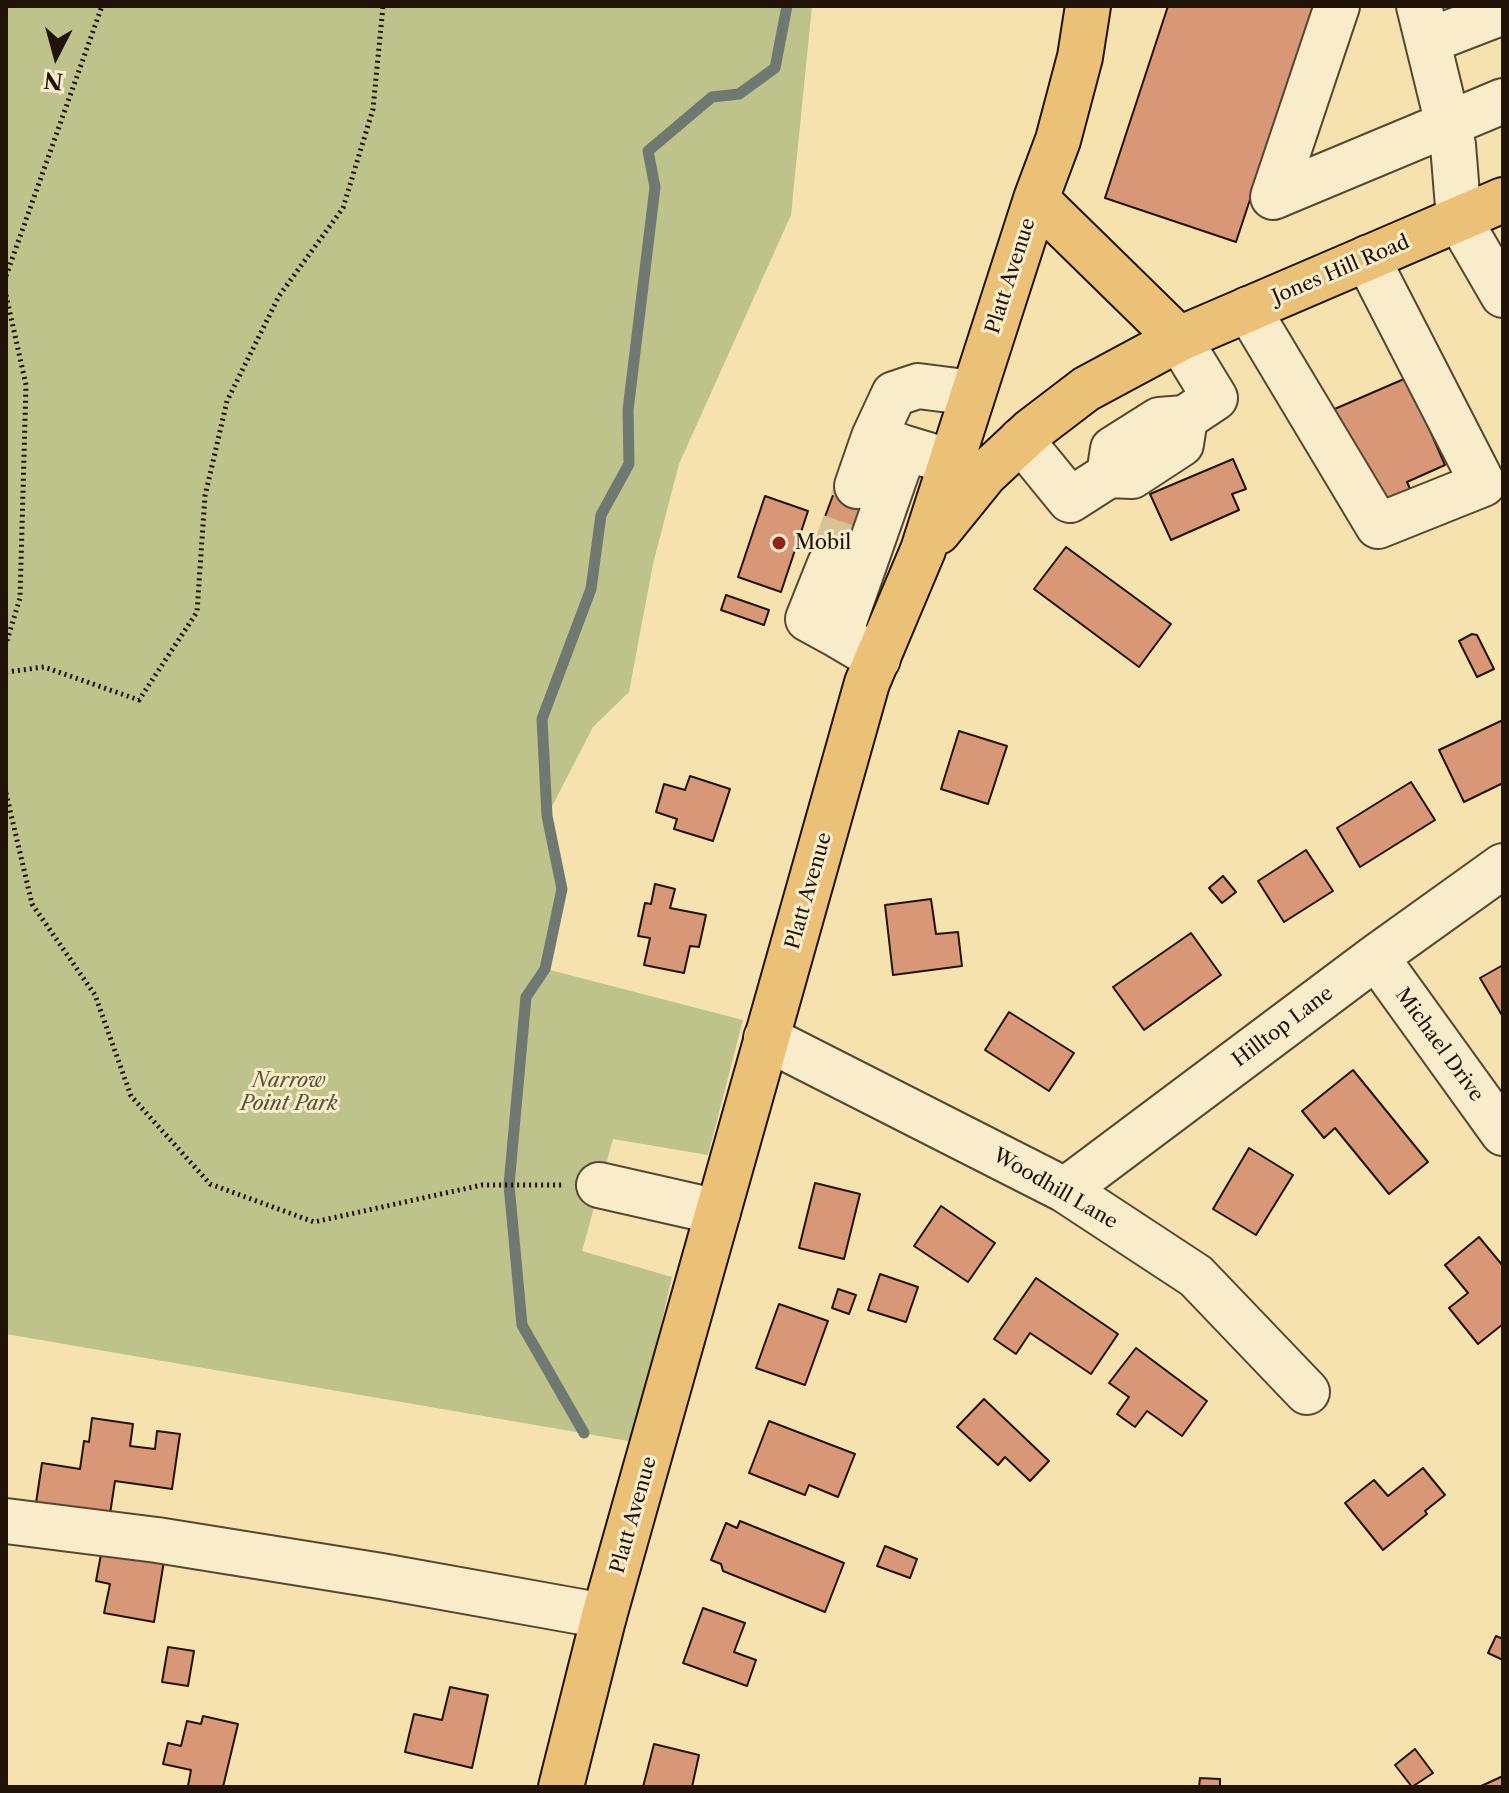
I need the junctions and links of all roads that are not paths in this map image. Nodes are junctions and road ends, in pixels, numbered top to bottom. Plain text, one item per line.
1 (1088, 6) edge
2 (1337, 6) edge
3 (1503, 12) edge
4 (1423, 24) edge
5 (1503, 101) edge
6 (1448, 123) junction
7 (1036, 199) junction
8 (1503, 200) edge
9 (1459, 219) junction
10 (1367, 258) junction
11 (1503, 295) edge
12 (1248, 309) junction
13 (1179, 339) junction
14 (973, 393) junction
15 (1021, 440) junction
16 (889, 442) junction
17 (951, 462) junction
18 (857, 486) tunnel mouth
19 (923, 550) junction
20 (830, 564) tunnel mouth
21 (839, 636) junction
22 (878, 659) junction
23 (1503, 866) edge
24 (1376, 957) junction
25 (766, 1038) junction
26 (1503, 1133) edge
27 (599, 1185) road end
28 (1065, 1190) junction
29 (718, 1212) junction
30 (1307, 1392) dead end
31 (6, 1521) edge
32 (604, 1616) junction
33 (561, 1787) edge

1 - 7 main road, Platt Avenue
2 - 6 street
3 - 4 street
4 - 6 street
5 - 6 street
6 - 9 street
7 - 13 main road
7 - 14 main road, Platt Avenue
8 - 9 main road, Jones Hill Road
9 - 10 main road, Jones Hill Road
9 - 11 street
10 - 12 main road, Jones Hill Road
10 - 12 street
12 - 13 main road, Jones Hill Road
13 - 15 main road, Jones Hill Road
13 - 15 street
14 - 16 street
14 - 17 main road, Platt Avenue
15 - 19 main road, Jones Hill Road
16 - 17 street
16 - 18 street
16 - 21 street
17 - 19 main road, Platt Avenue
19 - 22 main road, Platt Avenue
20 - 21 street
21 - 22 street
22 - 25 main road, Platt Avenue
23 - 24 street, Hilltop Lane
24 - 26 street, Michael Drive
24 - 28 street, Hilltop Lane
25 - 28 street, Woodhill Lane
25 - 29 main road, Platt Avenue
27 - 29 street
28 - 30 street, Woodhill Lane
29 - 32 main road, Platt Avenue
31 - 32 street
32 - 33 main road, Platt Avenue

